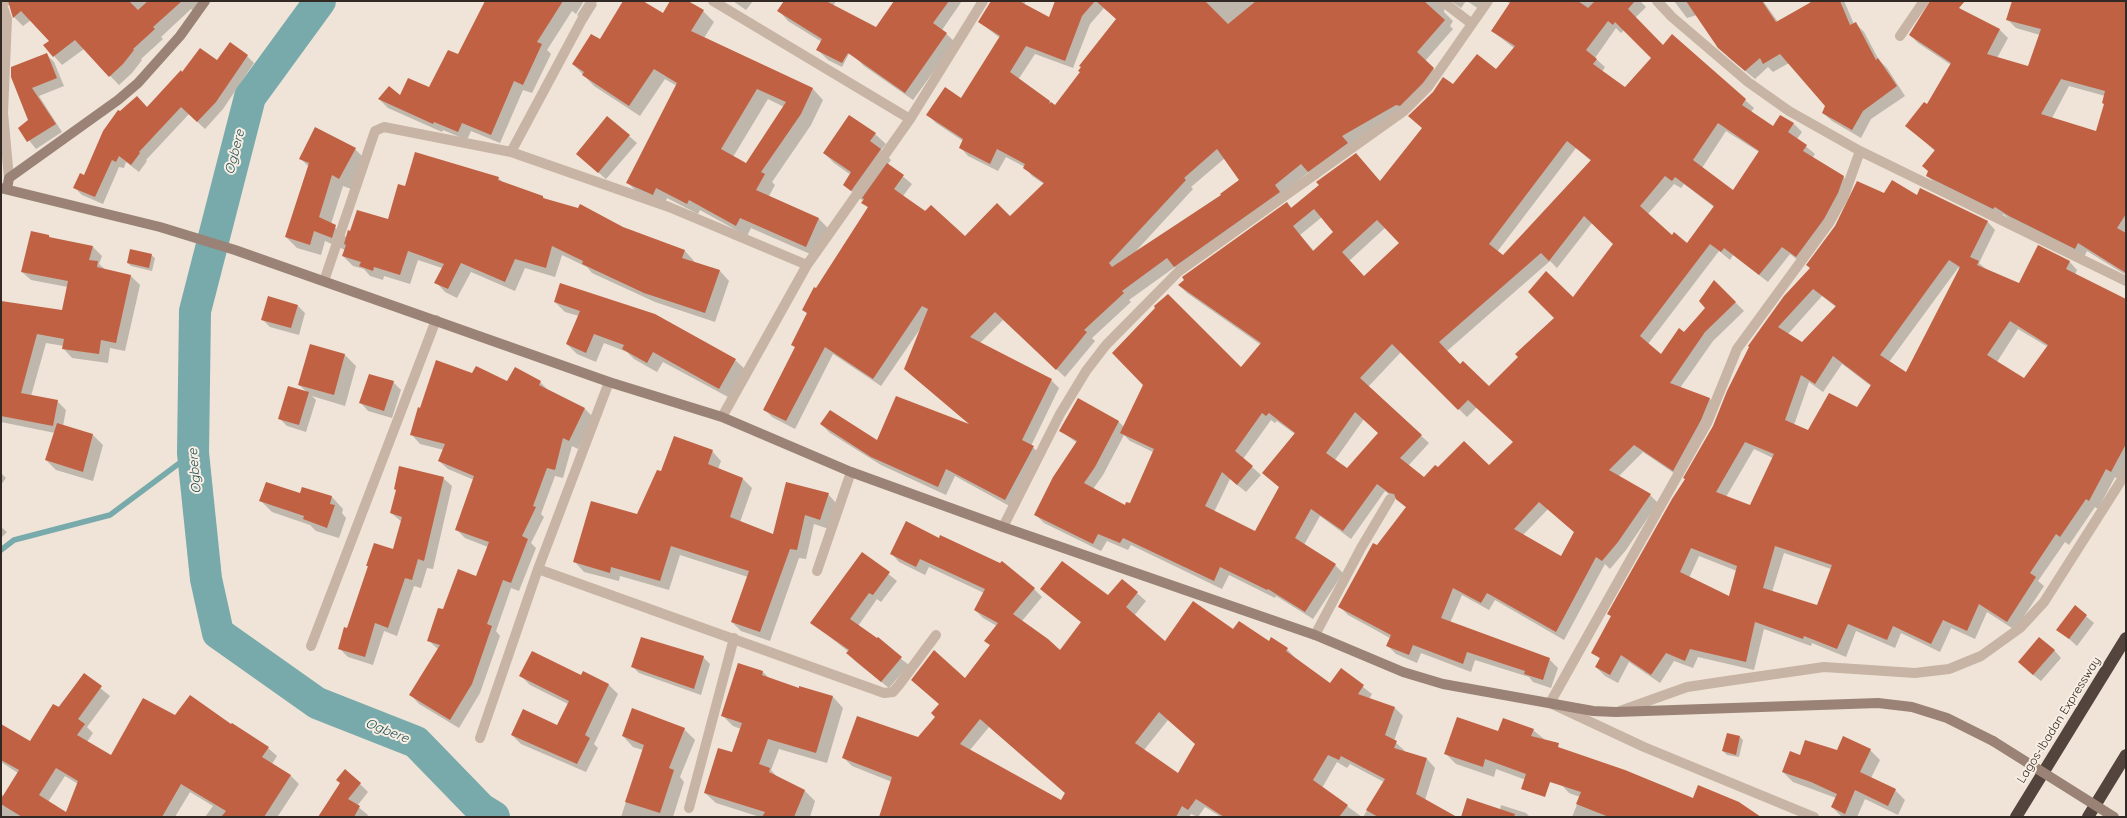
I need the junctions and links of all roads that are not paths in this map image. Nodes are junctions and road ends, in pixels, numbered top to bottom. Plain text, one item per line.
1 (204, 1) edge
2 (592, 1) edge
3 (713, 1) edge
4 (983, 1) edge
5 (1442, 1) edge
6 (1488, 1) edge
7 (1657, 1) edge
8 (1924, 1) edge
9 (1, 2) edge
10 (1472, 24) junction
11 (1900, 36) dead end
12 (910, 119) junction
13 (1860, 151) junction
14 (511, 152) junction
15 (9, 178) junction
16 (4, 188) edge
17 (807, 265) junction
18 (324, 281) junction
19 (2126, 281) edge
20 (436, 320) junction
21 (609, 382) junction
22 (722, 417) junction
23 (851, 472) junction
24 (2126, 473) edge
25 (1390, 498) dead end
26 (1003, 527) junction
27 (538, 568) junction
28 (817, 571) dead end
29 (936, 635) dead end
30 (1315, 636) junction
31 (734, 638) junction
32 (2126, 638) edge
33 (311, 646) dead end
34 (1550, 703) junction
35 (1616, 712) junction
36 (480, 738) dead end
37 (2126, 755) edge
38 (689, 808) dead end
39 (1800, 814) edge
40 (1814, 817) edge
41 (2016, 817) edge
42 (2088, 817) edge
43 (2114, 817) edge

1 - 15 main road
2 - 14 street
3 - 12 street
4 - 12 street
5 - 10 street
6 - 10 street
7 - 13 street
8 - 11 street
9 - 15 street
10 - 26 street
12 - 17 street
13 - 19 street
13 - 34 street
14 - 17 street
14 - 18 street
15 - 16 main road
16 - 18 main road
17 - 22 street
18 - 20 main road
20 - 21 main road
20 - 33 street
21 - 22 main road
21 - 27 street
22 - 23 main road
23 - 26 main road
23 - 28 street
24 - 35 street
25 - 30 street
26 - 30 main road
27 - 31 street
27 - 36 street
29 - 31 street
30 - 34 main road
31 - 38 street
32 - 41 highway, Lagos-Ibadan Expressway
34 - 35 main road
34 - 39 street
35 - 43 main road, bridge
37 - 42 highway
39 - 40 street

